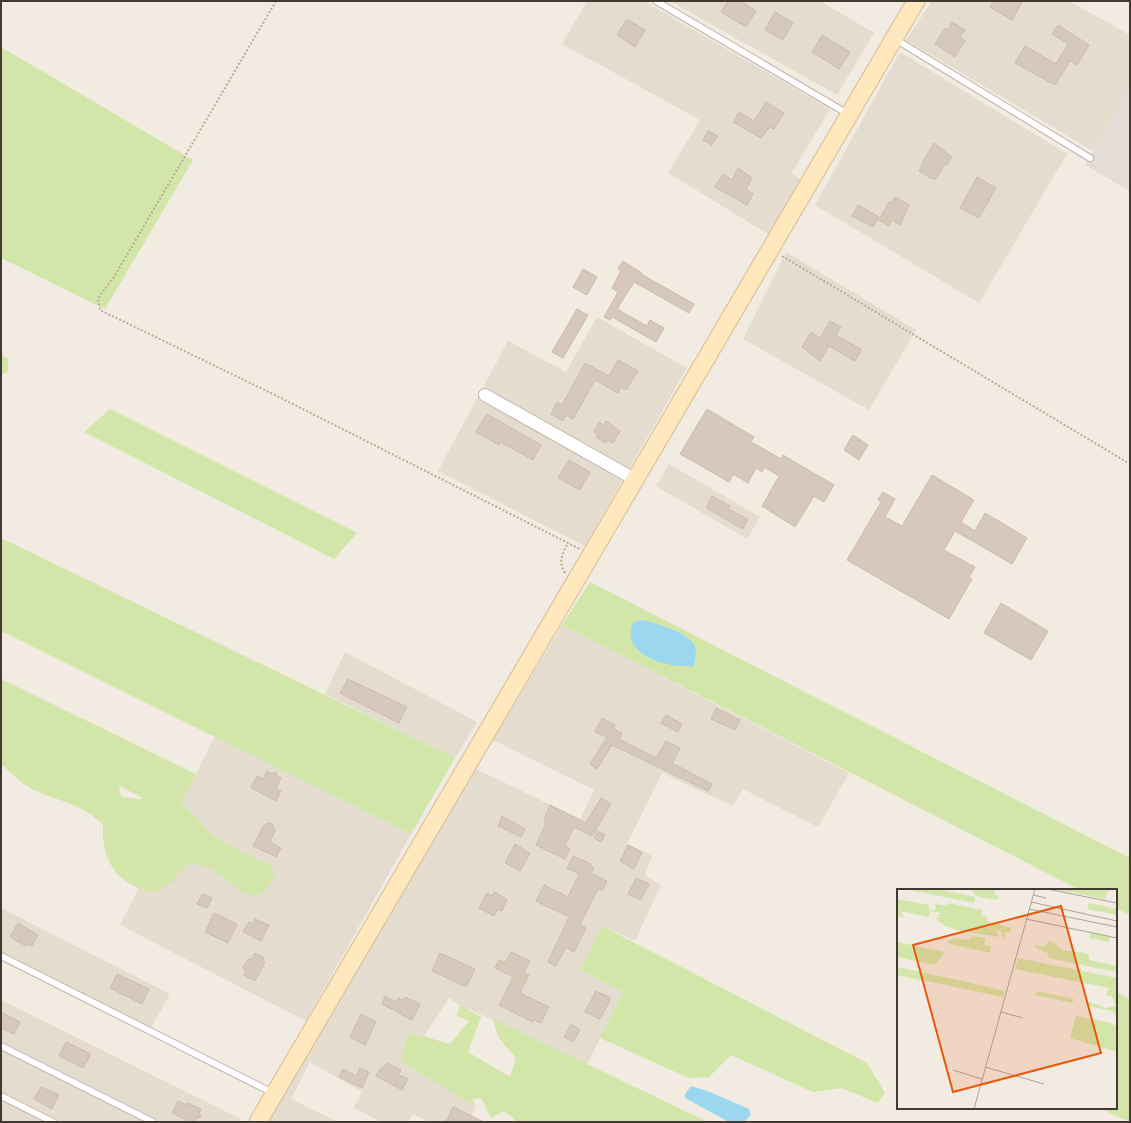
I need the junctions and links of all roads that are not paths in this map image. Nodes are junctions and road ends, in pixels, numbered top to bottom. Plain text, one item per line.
1 (656, 1) edge
2 (916, 1) edge
3 (894, 38) junction
4 (850, 115) junction
5 (1090, 158) dead end
6 (485, 395) dead end
7 (636, 480) junction
8 (1, 956) edge
9 (1, 1046) edge
10 (275, 1094) junction
11 (1, 1096) edge
12 (53, 1122) edge
13 (153, 1122) edge
14 (258, 1122) edge

1 - 4 lane
2 - 3 street
3 - 4 street
3 - 5 lane
4 - 7 street
6 - 7 street
7 - 10 street
8 - 10 lane
9 - 13 lane
10 - 14 street
11 - 12 lane

